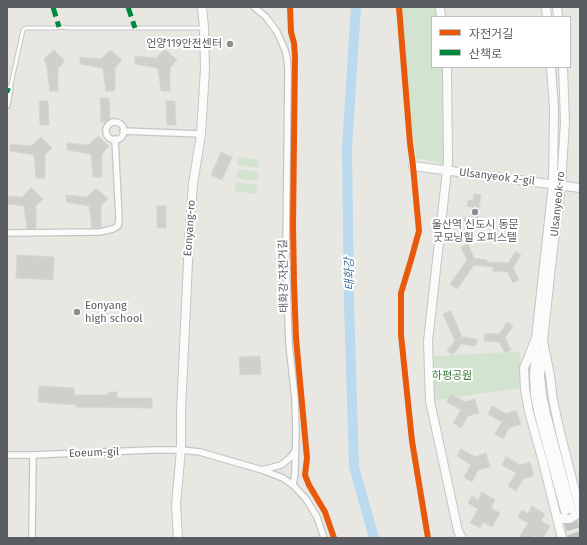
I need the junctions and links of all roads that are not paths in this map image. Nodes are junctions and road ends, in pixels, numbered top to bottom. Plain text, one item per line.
1 (202, 7) edge
2 (254, 7) edge
3 (204, 28) junction
4 (447, 68) edge
5 (551, 68) edge
6 (563, 68) edge
7 (10, 89) joint
8 (7, 104) edge
9 (123, 131) junction
10 (200, 134) junction
11 (115, 139) junction
12 (413, 166) dead end
13 (447, 170) junction
14 (552, 184) junction
15 (561, 185) junction
16 (580, 188) edge
17 (7, 233) edge
18 (540, 339) junction
19 (181, 450) junction
20 (295, 451) junction
21 (7, 455) edge
22 (33, 455) junction
23 (262, 470) junction
24 (293, 485) junction
25 (568, 510) tunnel mouth
26 (580, 511) edge
27 (558, 518) junction
28 (32, 538) edge
29 (178, 538) edge
30 (324, 538) edge
31 (462, 538) edge
32 (562, 538) edge

1 - 3 main road, Eonyang-ro
2 - 20 street
3 - 7 lane
3 - 10 main road, Eonyang-ro
4 - 13 main road
5 - 14 main road, Ulsanyeok-ro
6 - 15 main road, Ulsanyeok-ro
7 - 8 street
9 - 10 street
9 - 11 street
9 - 11 street
10 - 19 main road, Eonyang-ro
11 - 17 street
12 - 13 main road, Ulsanyeok 2-gil
13 - 14 main road, Ulsanyeok 2-gil
13 - 31 main road
14 - 15 main road, Ulsanyeok 2-gil
14 - 18 main road, Ulsanyeok-ro
15 - 16 main road, Ulsanyeok 2-gil
15 - 18 main road, Ulsanyeok-ro
18 - 25 main road, Ulsanyeok-ro
18 - 26 main road, Ulsanyeok-ro
18 - 27 main road, Ulsanyeok-ro
19 - 22 street, Eoeum-gil
19 - 23 street
19 - 29 main road, Eonyang-ro
20 - 23 street
20 - 24 street
21 - 22 street, Eoeum-gil
22 - 28 street
23 - 24 street
24 - 30 street
26 - 27 main road
27 - 32 main road, Ulsanyeok-ro

